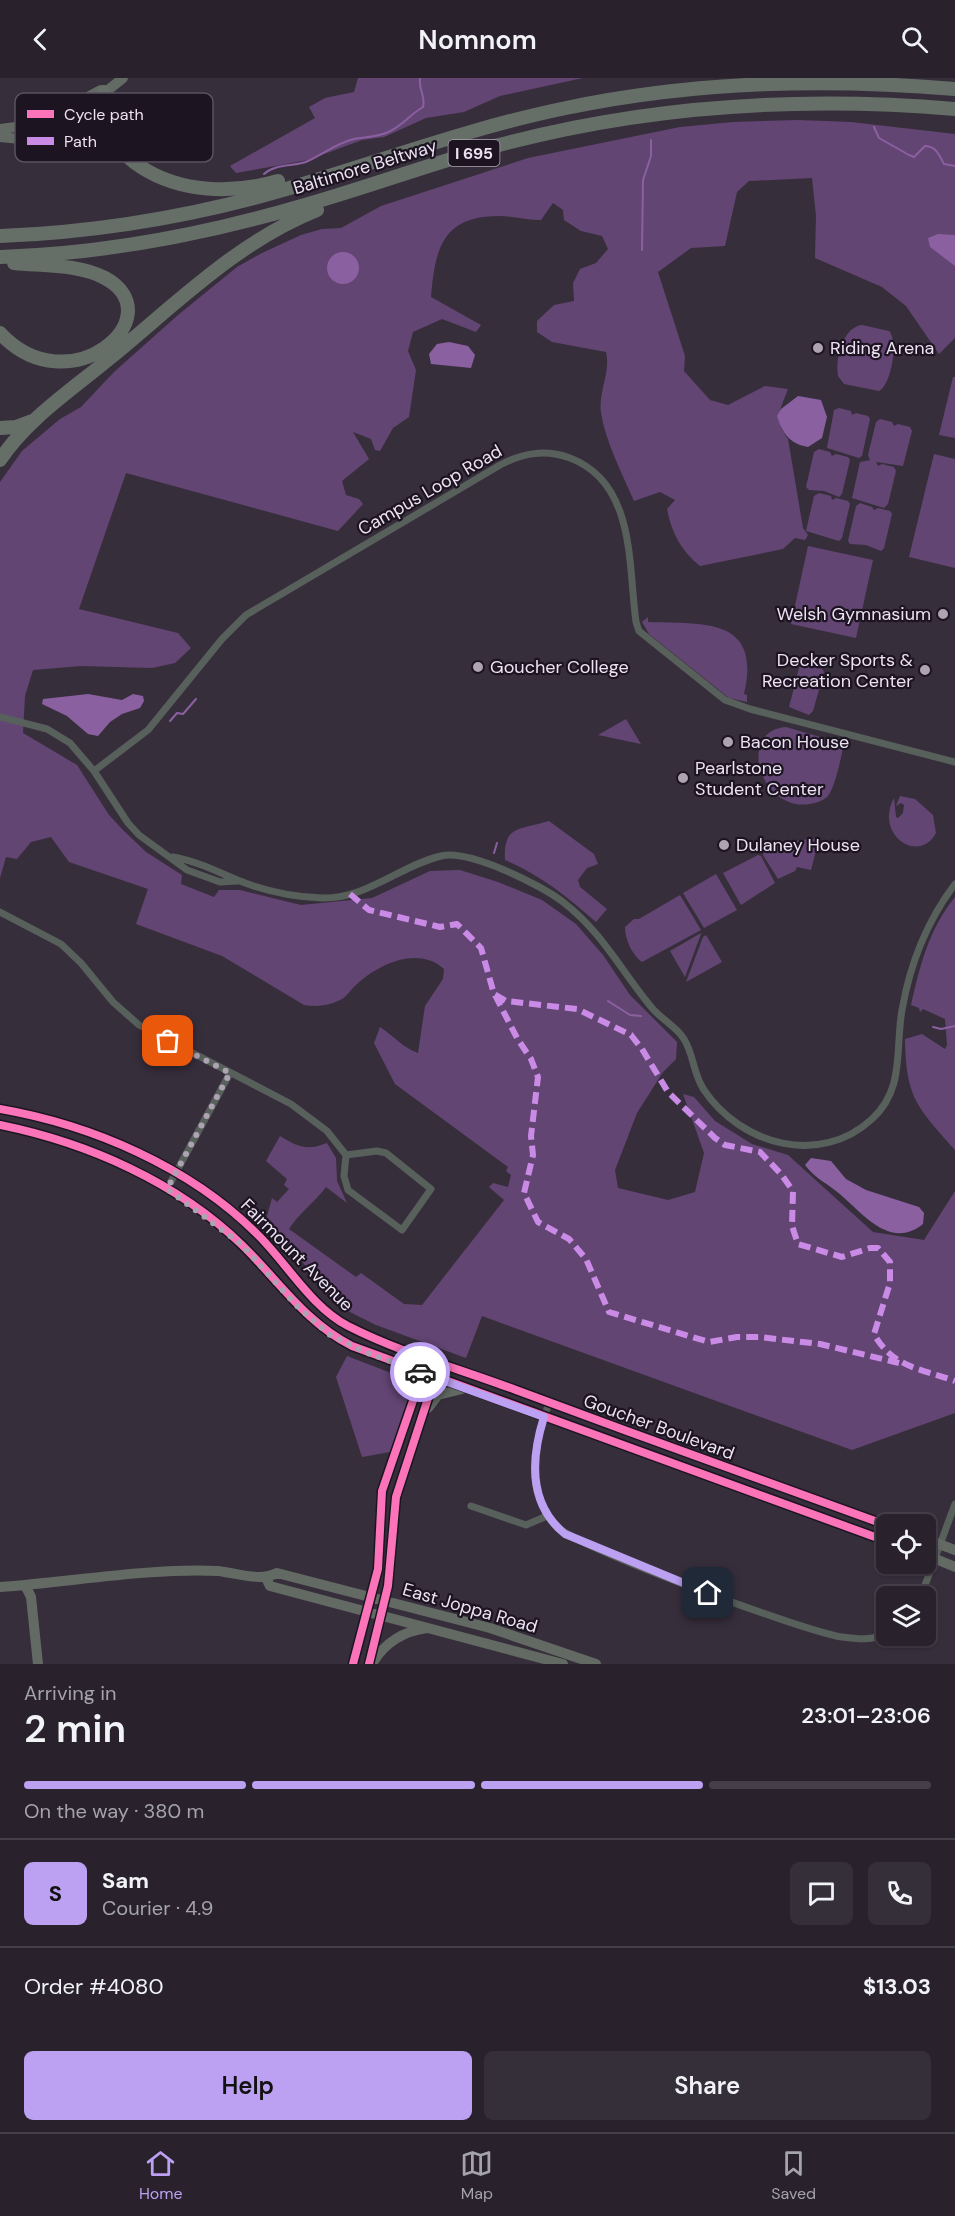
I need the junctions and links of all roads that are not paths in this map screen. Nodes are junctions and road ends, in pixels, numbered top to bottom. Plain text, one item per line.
1 (122, 78) edge
2 (955, 89) edge
3 (104, 92) edge
4 (96, 93) edge
5 (955, 109) edge
6 (494, 125) junction
7 (15, 127) edge
8 (0, 129) edge
9 (0, 137) edge
10 (15, 138) edge
11 (136, 162) edge
12 (408, 173) junction
13 (0, 236) edge
14 (0, 258) edge
15 (0, 262) edge
16 (0, 333) edge
17 (39, 417) junction
18 (0, 428) edge
19 (0, 460) edge
20 (0, 717) edge
21 (955, 762) edge
22 (94, 771) junction
23 (955, 884) edge
24 (0, 912) edge
25 (3, 918) edge
26 (230, 1073) junction
27 (0, 1109) edge
28 (0, 1125) edge
29 (346, 1155) junction
30 (174, 1172) junction
31 (167, 1189) junction
32 (422, 1355) junction
33 (395, 1363) junction
34 (432, 1376) junction
35 (465, 1388) junction
36 (549, 1403) junction
37 (421, 1417) junction
38 (544, 1417) junction
39 (955, 1504) edge
40 (471, 1506) dead end
41 (547, 1515) junction
42 (876, 1521) edge
43 (876, 1537) edge
44 (936, 1542) edge
45 (941, 1544) junction
46 (936, 1550) edge
47 (955, 1550) edge
48 (936, 1559) edge
49 (955, 1567) edge
50 (266, 1578) junction
51 (25, 1585) junction
52 (0, 1587) edge
53 (370, 1597) junction
54 (384, 1601) junction
55 (367, 1610) junction
56 (381, 1614) junction
57 (432, 1627) junction
58 (876, 1637) edge
59 (561, 1651) junction
60 (559, 1663) edge
61 (38, 1664) edge
62 (353, 1664) edge
63 (370, 1664) edge
64 (596, 1664) edge

1 - 3 main road
1 - 4 main road
2 - 6 highway, Baltimore Beltway / I 695
5 - 12 highway, Baltimore Beltway / I 695
6 - 11 highway
6 - 13 highway, Baltimore Beltway / I 695
7 - 8 main road
9 - 10 main road
12 - 14 highway, Baltimore Beltway / I 695
12 - 17 highway
15 - 16 highway
17 - 18 highway
17 - 19 highway
20 - 22 street
21 - 22 street, Campus Loop Road
22 - 23 street
24 - 25 street
25 - 26 street
26 - 29 street
26 - 30 street
27 - 30 main road, Fairmount Avenue
28 - 31 main road, Fairmount Avenue
29 - 29 street
30 - 31 street
30 - 32 main road, Fairmount Avenue
31 - 33 main road, Fairmount Avenue
32 - 34 main road
32 - 36 main road, Goucher Boulevard
33 - 34 main road, Fairmount Avenue
33 - 53 main road, Fairmount Avenue
34 - 35 main road, Goucher Boulevard
34 - 37 main road
35 - 37 main road
35 - 38 main road, Goucher Boulevard
36 - 38 street
36 - 42 main road, Goucher Boulevard
37 - 54 main road
38 - 41 street
38 - 43 main road, Goucher Boulevard
39 - 45 street
40 - 41 street
41 - 58 street
44 - 45 main road
45 - 46 street
45 - 47 main road
48 - 49 main road
50 - 51 main road, East Joppa Road
50 - 53 main road, East Joppa Road
50 - 55 main road, East Joppa Road
51 - 52 main road, East Joppa Road
51 - 61 main road
53 - 54 main road, East Joppa Road
53 - 55 main road, Fairmount Avenue
54 - 56 main road
54 - 59 main road, East Joppa Road
55 - 56 main road, East Joppa Road
55 - 62 main road, Fairmount Avenue
56 - 57 main road, East Joppa Road
56 - 63 main road
57 - 60 main road, East Joppa Road
57 - 63 main road
59 - 60 street
59 - 64 main road, East Joppa Road

